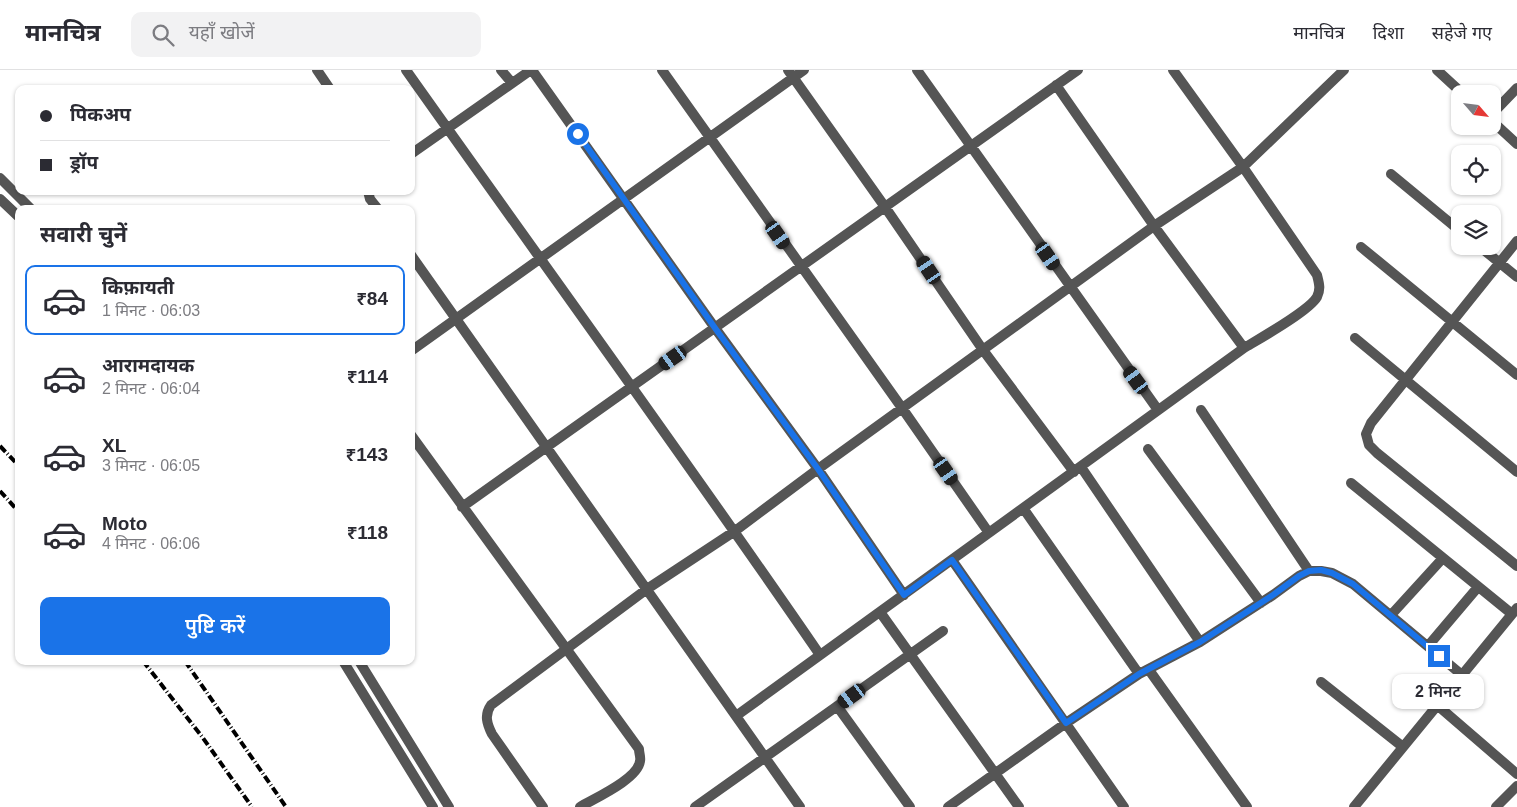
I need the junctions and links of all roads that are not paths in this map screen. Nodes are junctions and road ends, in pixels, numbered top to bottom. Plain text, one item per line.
1 (317, 70) edge
2 (406, 70) edge
3 (501, 70) edge
4 (531, 70) edge
5 (662, 70) edge
6 (804, 70) edge
7 (917, 70) edge
8 (1078, 70) edge
9 (1173, 70) edge
10 (1344, 70) edge
11 (1437, 70) edge
12 (790, 74) edge
13 (512, 83) junction
14 (327, 85) edge
15 (1056, 85) junction
16 (1453, 85) edge
17 (1517, 88) edge
18 (1501, 105) edge
19 (447, 129) junction
20 (1501, 129) edge
21 (709, 138) junction
22 (1517, 144) edge
23 (970, 146) junction
24 (415, 151) edge
25 (1243, 167) junction
26 (1391, 174) dead end
27 (0, 178) edge
28 (15, 193) edge
29 (18, 195) edge
30 (0, 199) edge
31 (623, 199) junction
32 (28, 205) edge
33 (885, 207) junction
34 (15, 213) edge
35 (1451, 224) edge
36 (1154, 226) junction
37 (1517, 241) edge
38 (1360, 247) dead end
39 (1490, 255) edge
40 (540, 259) junction
41 (1499, 263) junction
42 (800, 267) junction
43 (415, 269) edge
44 (1517, 278) edge
45 (1070, 287) junction
46 (456, 319) junction
47 (1452, 322) junction
48 (715, 328) junction
49 (1355, 338) dead end
50 (415, 348) edge
51 (1244, 348) junction
52 (983, 350) junction
53 (1515, 369) edge
54 (1405, 380) junction
55 (631, 387) junction
56 (902, 408) junction
57 (1158, 410) junction
58 (1201, 410) dead end
59 (415, 441) edge
60 (546, 447) junction
61 (1148, 449) dead end
62 (818, 469) junction
63 (1077, 469) junction
64 (1517, 472) edge
65 (1351, 483) dead end
66 (462, 507) junction
67 (1023, 508) junction
68 (735, 531) junction
69 (989, 533) junction
70 (1442, 558) junction
71 (952, 560) junction
72 (1517, 566) edge
73 (1309, 571) junction
74 (1478, 587) junction
75 (647, 589) junction
76 (904, 595) junction
77 (1261, 603) junction
78 (1514, 611) edge
79 (880, 612) junction
80 (1391, 616) junction
81 (943, 631) dead end
82 (1200, 642) junction
83 (1428, 646) junction
84 (567, 649) junction
85 (910, 654) junction
86 (820, 655) junction
87 (345, 665) edge
88 (361, 665) edge
89 (1144, 672) junction
90 (1462, 675) junction
91 (1321, 682) dead end
92 (837, 706) junction
93 (1437, 706) junction
94 (736, 716) junction
95 (1066, 723) junction
96 (1403, 747) junction
97 (765, 757) junction
98 (995, 774) junction
99 (1517, 774) edge
100 (1517, 786) edge
101 (433, 807) edge
102 (449, 807) edge
103 (543, 807) edge
104 (580, 807) edge
105 (695, 807) edge
106 (800, 807) edge
107 (910, 807) edge
108 (948, 807) edge
109 (1019, 807) edge
110 (1124, 807) edge
111 (1247, 807) edge
112 (1354, 807) edge
113 (1496, 807) edge

1 - 14 street
2 - 19 street
3 - 13 street
4 - 13 street
4 - 31 street
5 - 21 street
6 - 12 street
7 - 23 street
8 - 15 street
9 - 25 street
10 - 25 street
11 - 16 street
12 - 21 street
12 - 33 street
13 - 19 street
15 - 23 street
15 - 36 street
17 - 18 street
19 - 24 street
19 - 40 street
20 - 22 street
21 - 31 street
21 - 42 street
23 - 33 street
23 - 45 street
25 - 36 street
25 - 51 street
26 - 35 street
27 - 28 street
29 - 32 street
30 - 34 street
31 - 40 street
31 - 48 street
33 - 42 street
33 - 52 street
36 - 45 street
36 - 51 street
37 - 41 street
38 - 47 street
39 - 41 street
40 - 46 street
40 - 55 street
41 - 44 street
41 - 47 street
42 - 48 street
42 - 56 street
43 - 46 street
45 - 52 street
45 - 57 street
46 - 50 street
46 - 60 street
47 - 53 street
47 - 54 street
48 - 55 street
48 - 62 street
49 - 54 street
51 - 57 street
52 - 56 street
52 - 63 street
54 - 64 street
54 - 72 street
55 - 60 street
55 - 68 street
56 - 62 street
56 - 69 street
57 - 63 street
58 - 73 street
59 - 66 street
60 - 66 street
60 - 75 street
61 - 77 street
62 - 68 street
62 - 76 street
63 - 67 street
63 - 82 street
65 - 70 street
66 - 84 street
67 - 69 street
67 - 89 street
68 - 75 street
68 - 86 street
69 - 71 street
70 - 74 street
70 - 80 street
71 - 76 street
71 - 95 street
73 - 77 street
73 - 80 street
74 - 78 street
74 - 83 street
75 - 84 street
75 - 94 street
76 - 79 street
77 - 82 street
78 - 90 street
79 - 85 street
79 - 86 street
80 - 83 street
81 - 85 street
82 - 89 street
83 - 90 street
84 - 103 street
84 - 104 street
85 - 92 street
85 - 98 street
86 - 94 street
87 - 101 street
88 - 102 street
89 - 95 street
89 - 111 street
90 - 93 street
91 - 96 street
92 - 97 street
92 - 107 street
93 - 96 street
93 - 99 street
94 - 97 street
95 - 98 street
95 - 110 street
96 - 112 street
97 - 105 street
97 - 106 street
98 - 108 street
98 - 109 street
100 - 113 street

